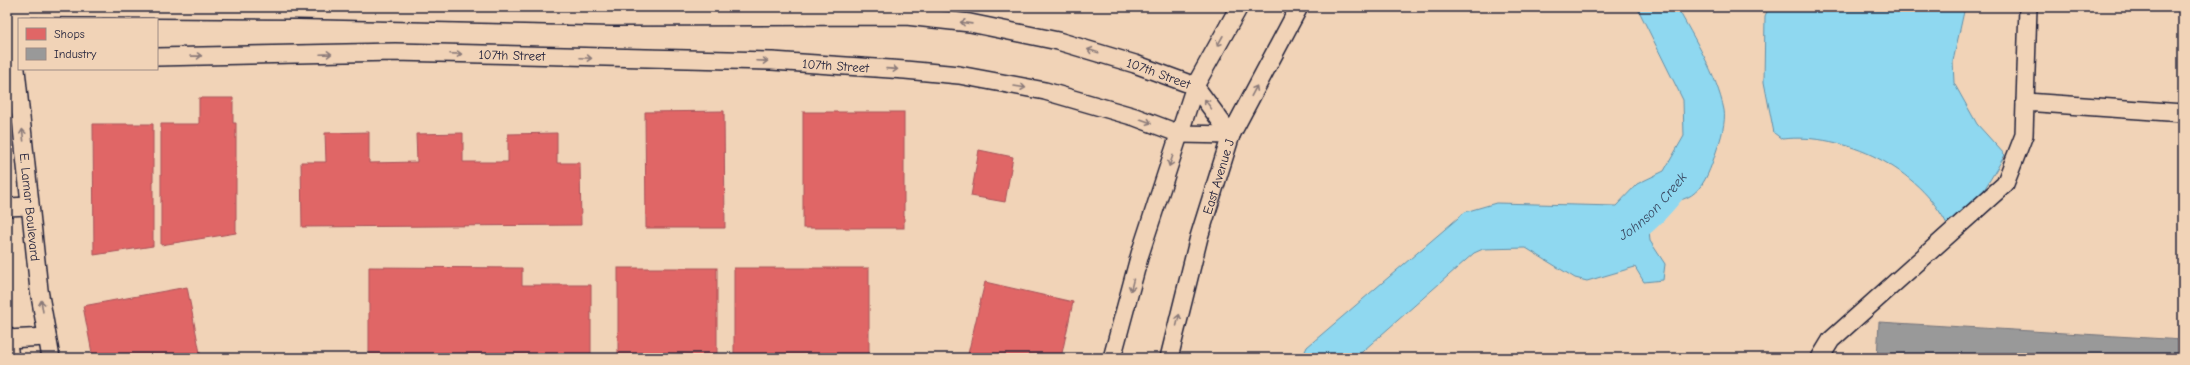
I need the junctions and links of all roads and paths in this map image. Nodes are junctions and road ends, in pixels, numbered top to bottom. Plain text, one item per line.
1 (1239, 7) edge
2 (1299, 7) edge
3 (2028, 7) edge
4 (11, 8) edge
5 (158, 57) edge
6 (14, 60) edge
7 (1195, 86) junction
8 (2025, 102) junction
9 (2183, 113) edge
10 (1180, 134) junction
11 (1231, 135) junction
12 (30, 206) junction
13 (7, 207) edge
14 (47, 337) junction
15 (7, 338) edge
16 (10, 358) edge
17 (51, 358) edge
18 (1112, 358) edge
19 (1169, 358) edge
20 (1820, 358) edge

1 -> 7 street
11 -> 2 street, East Avenue J
3 - 8 street
4 - 6 street, E. Lamar Boulevard
7 -> 4 street, 107th Street
5 -> 10 street, 107th Street
12 -> 6 street, E. Lamar Boulevard
7 - 10 street
11 -> 7 street, 107th Street
8 - 9 street
8 - 20 street
10 - 11 street, 107th Street
10 -> 18 street
19 -> 11 street, East Avenue J
12 - 13 street
14 -> 12 street, E. Lamar Boulevard
14 - 15 street
14 - 17 street, E. Lamar Boulevard
15 - 16 street

